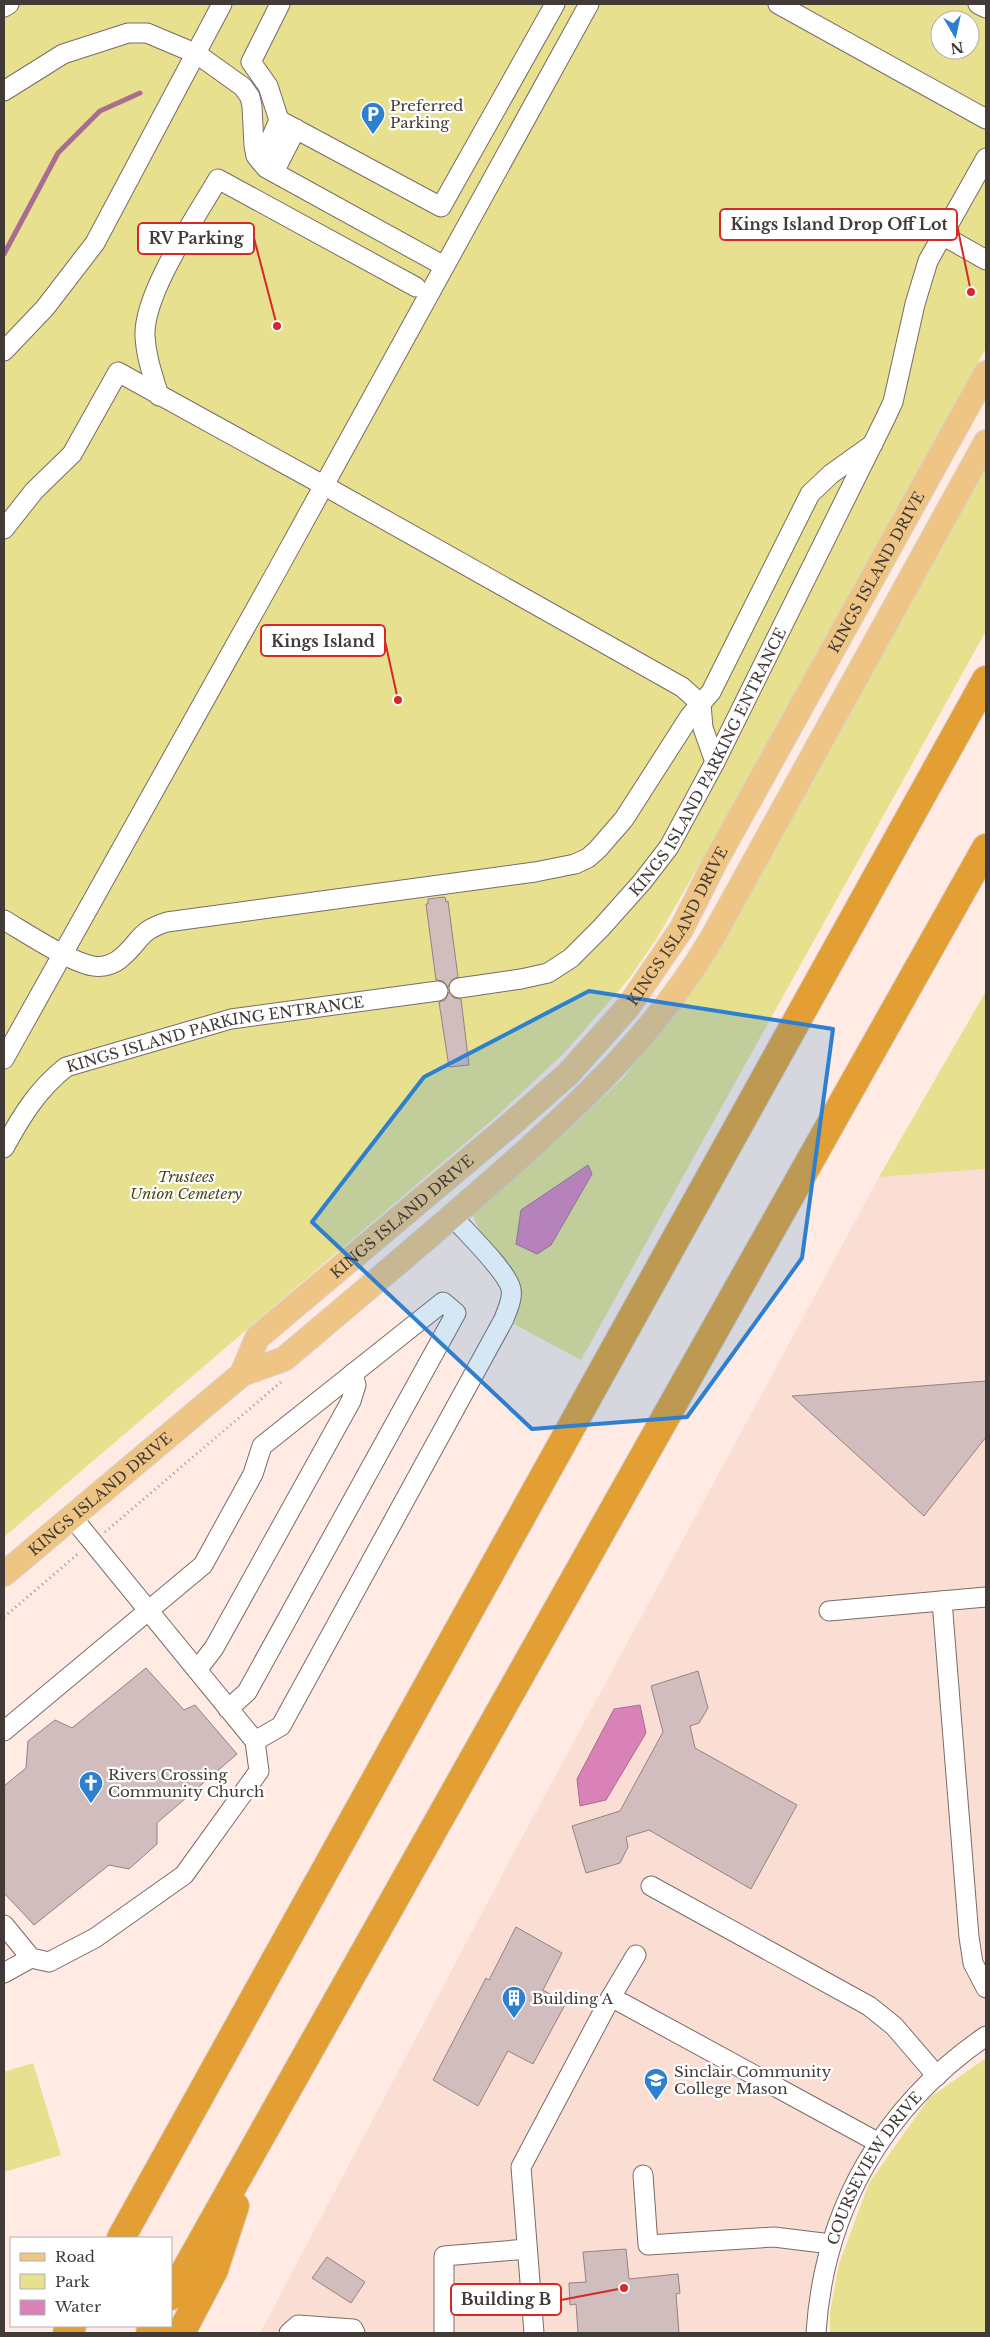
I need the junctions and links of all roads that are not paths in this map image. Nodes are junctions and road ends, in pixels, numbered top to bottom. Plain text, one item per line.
1 (9, 4) edge
2 (222, 4) edge
3 (280, 4) edge
4 (555, 4) edge
5 (589, 4) edge
6 (778, 4) edge
7 (978, 4) edge
8 (4, 7) edge
9 (986, 8) edge
10 (197, 54) junction
11 (4, 91) edge
12 (986, 119) edge
13 (279, 120) junction
14 (296, 129) junction
15 (986, 158) edge
16 (267, 167) junction
17 (942, 235) junction
18 (986, 260) edge
19 (444, 266) junction
20 (416, 287) dead end
21 (4, 351) edge
22 (986, 373) edge
23 (159, 396) junction
24 (986, 442) edge
25 (873, 444) junction
26 (826, 480) junction
27 (323, 484) junction
28 (835, 518) junction
29 (4, 529) edge
30 (986, 680) edge
31 (701, 704) junction
32 (715, 762) junction
33 (986, 848) edge
34 (4, 920) edge
35 (64, 954) junction
36 (459, 988) dead end
37 (438, 991) dead end
38 (4, 1059) edge
39 (4, 1148) edge
40 (452, 1216) junction
41 (242, 1374) junction
42 (353, 1374) junction
43 (72, 1517) junction
44 (4, 1574) edge
45 (986, 1597) edge
46 (942, 1601) junction
47 (148, 1610) junction
48 (829, 1611) dead end
49 (196, 1670) junction
50 (228, 1709) junction
51 (4, 1731) edge
52 (255, 1741) junction
53 (651, 1886) dead end
54 (4, 1925) edge
55 (636, 1956) dead end
56 (31, 1958) junction
57 (4, 1973) edge
58 (986, 1988) edge
59 (611, 1997) junction
60 (986, 2036) edge
61 (937, 2076) junction
62 (879, 2143) junction
63 (253, 2147) junction
64 (643, 2175) dead end
65 (121, 2237) edge
66 (831, 2244) junction
67 (527, 2249) junction
68 (172, 2294) edge
69 (181, 2333) edge
70 (289, 2333) edge
71 (355, 2333) edge
72 (444, 2333) edge
73 (534, 2333) edge
74 (816, 2333) edge

1 - 8 street
2 - 10 street
3 - 13 street
4 - 14 street
5 - 19 street
6 - 12 street
7 - 9 street
10 - 11 street
10 - 16 street
10 - 21 street
13 - 14 street
13 - 16 street
14 - 16 street
15 - 17 street, KINGS ISLAND PARKING ENTRANCE
16 - 19 street
17 - 18 street
17 - 25 street, KINGS ISLAND PARKING ENTRANCE
19 - 27 street
20 - 23 street
22 - 41 main road, KINGS ISLAND DRIVE
23 - 27 street
23 - 29 street
24 - 40 main road, KINGS ISLAND DRIVE
25 - 26 street
25 - 28 street, KINGS ISLAND PARKING ENTRANCE
26 - 28 street
26 - 31 street
27 - 31 street
27 - 35 street
28 - 32 street, KINGS ISLAND PARKING ENTRANCE
30 - 65 highway
31 - 32 street
31 - 35 street
32 - 36 street, KINGS ISLAND PARKING ENTRANCE
33 - 63 highway
34 - 35 street
35 - 38 street
37 - 39 street, KINGS ISLAND PARKING ENTRANCE
40 - 41 main road, KINGS ISLAND DRIVE
40 - 52 street
41 - 43 main road, KINGS ISLAND DRIVE
42 - 47 street
42 - 49 street
42 - 50 street
43 - 44 main road, KINGS ISLAND DRIVE
43 - 47 street
45 - 46 street
46 - 48 street
46 - 58 street
47 - 49 street
47 - 51 street
49 - 50 street
50 - 52 street
52 - 56 street
53 - 61 street
54 - 56 street
55 - 59 street
56 - 57 street
59 - 62 street
59 - 67 street
60 - 61 street, COURSEVIEW DRIVE
61 - 62 street, COURSEVIEW DRIVE
62 - 66 street, COURSEVIEW DRIVE
63 - 68 highway
63 - 69 highway
64 - 66 street
66 - 74 street, COURSEVIEW DRIVE
67 - 72 street
67 - 73 street
70 - 71 street

